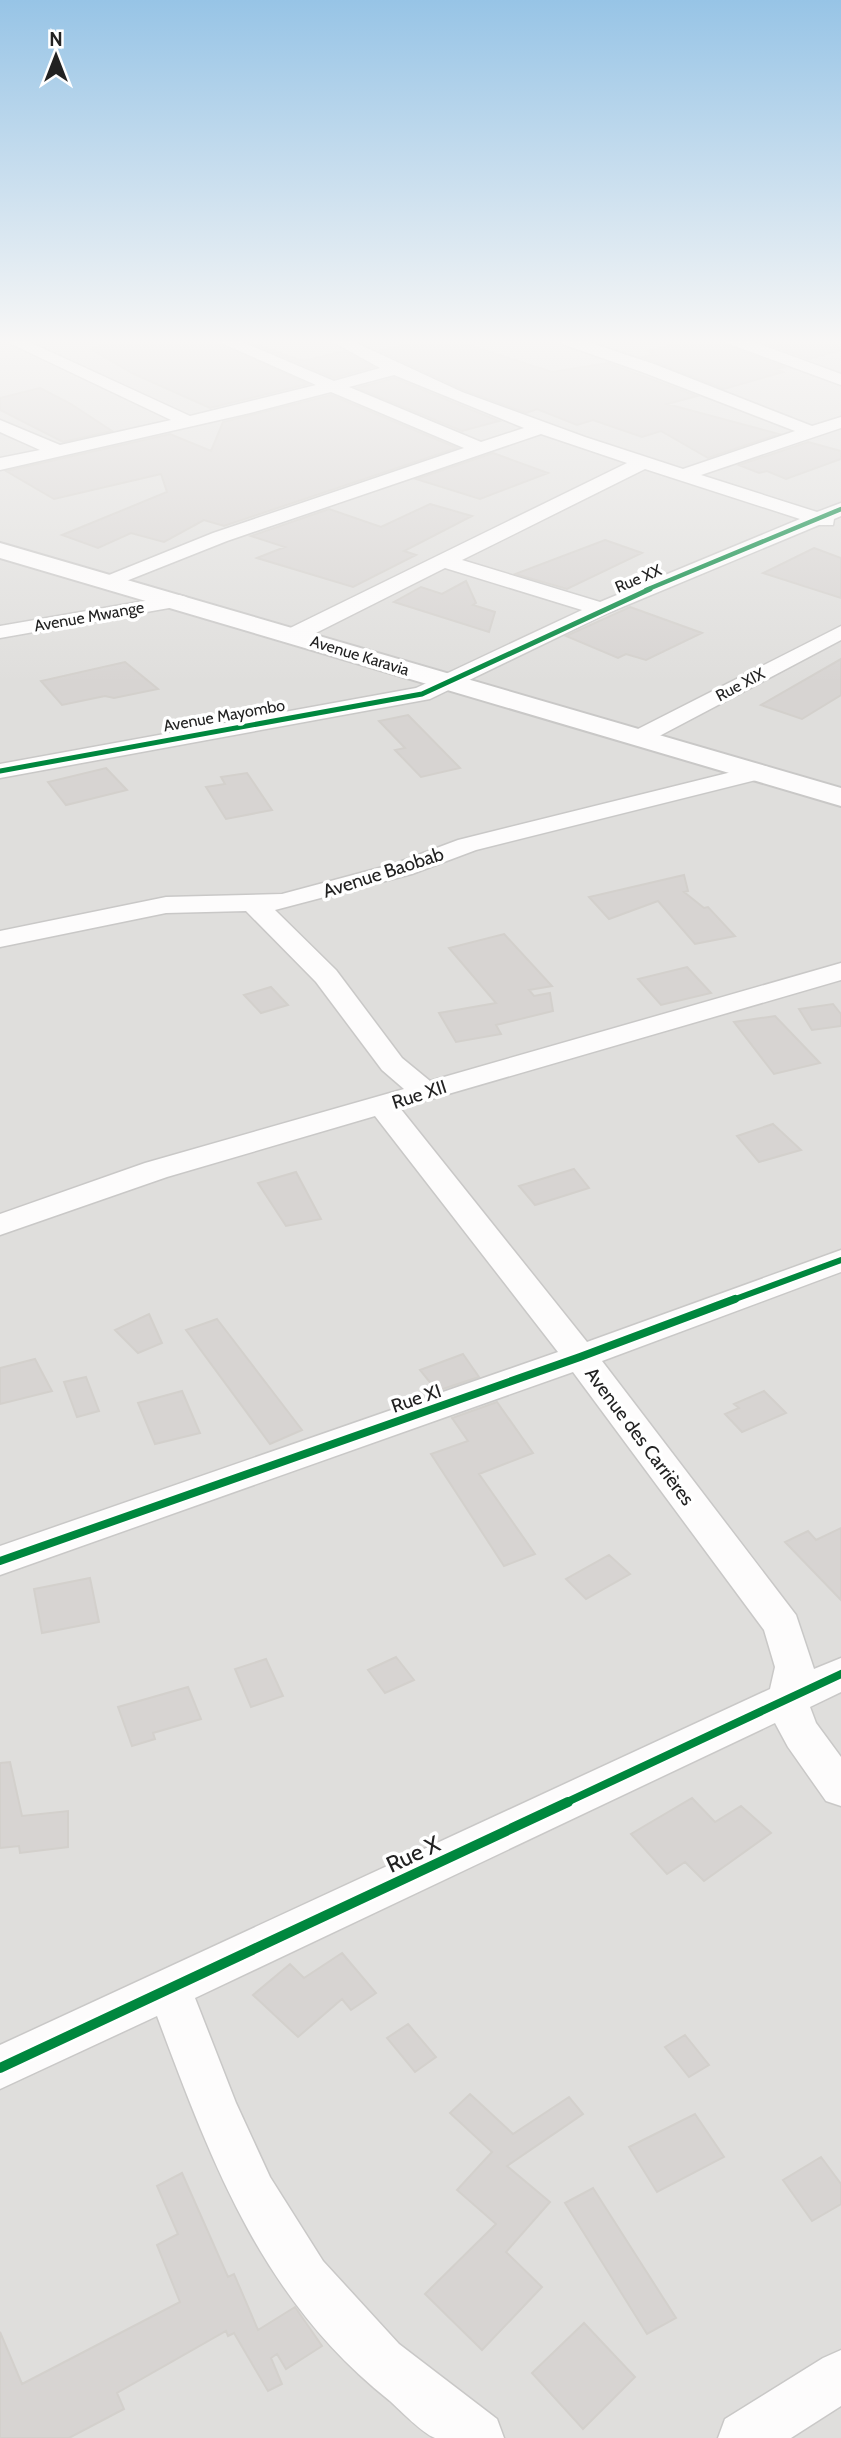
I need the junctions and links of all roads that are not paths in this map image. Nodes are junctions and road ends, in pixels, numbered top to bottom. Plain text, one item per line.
1 (37, 455) edge
2 (459, 455) edge
3 (626, 455) edge
4 (741, 455) edge
5 (646, 461) junction
6 (0, 464) edge
7 (686, 474) junction
8 (841, 509) edge
9 (817, 518) junction
10 (841, 526) edge
11 (0, 550) edge
12 (444, 561) junction
13 (111, 581) junction
14 (179, 601) junction
15 (601, 610) junction
16 (0, 632) edge
17 (841, 632) edge
18 (294, 635) junction
19 (450, 682) junction
20 (640, 737) junction
21 (0, 771) edge
22 (761, 772) junction
23 (841, 797) edge
24 (254, 904) junction
25 (0, 939) edge
26 (841, 971) edge
27 (425, 1092) junction
28 (383, 1106) junction
29 (0, 1225) edge
30 (841, 1260) edge
31 (580, 1357) junction
32 (0, 1561) edge
33 (841, 1674) edge
34 (788, 1700) junction
35 (841, 1789) edge
36 (169, 1989) junction
37 (0, 2068) edge
38 (841, 2376) edge
39 (478, 2438) edge
40 (744, 2438) edge

1 - 6 street
2 - 13 street
3 - 5 street
4 - 7 street
5 - 7 street
5 - 12 street
7 - 9 street
8 - 9 street, Rue XX
9 - 10 street
9 - 15 street, Rue XX
11 - 13 street, Avenue Karavia
12 - 15 street
12 - 18 street
13 - 14 street, Avenue Karavia
14 - 16 street, Avenue Mwange
14 - 18 street, Avenue Karavia
15 - 19 street, Rue XX
17 - 20 street, Rue XIX
18 - 19 street, Avenue Karavia
19 - 20 street, Avenue Karavia
19 - 21 street, Avenue Mayombo
20 - 22 street, Avenue Karavia
22 - 23 street, Avenue Karavia
22 - 24 street, Avenue Baobab
24 - 25 street, Avenue Baobab
24 - 27 street
26 - 27 street, Rue XII
27 - 28 street, Rue XII
28 - 29 street, Rue XII
28 - 31 street, Avenue des Carrières
30 - 31 street, Rue XI
31 - 32 street, Rue XI
31 - 34 street, Avenue des Carrières
33 - 34 street, Rue X
34 - 35 street
34 - 36 street, Rue X
36 - 37 street, Rue X
36 - 39 street
38 - 40 street

